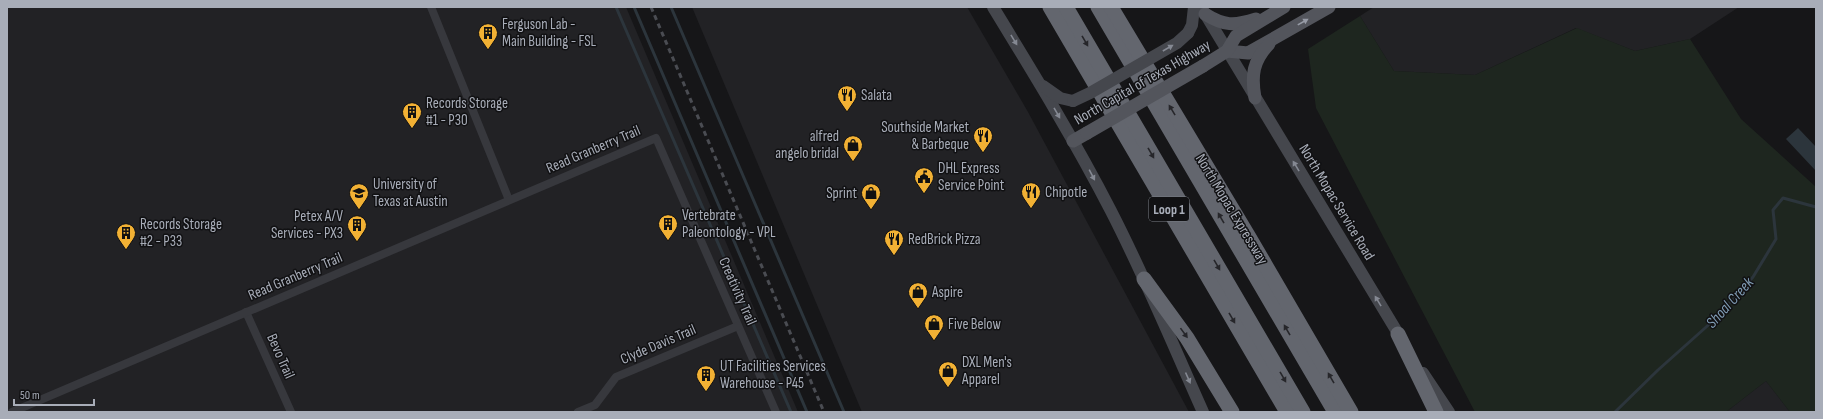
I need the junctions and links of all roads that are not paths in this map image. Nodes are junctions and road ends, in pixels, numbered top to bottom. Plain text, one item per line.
1 (431, 7) edge
2 (994, 7) edge
3 (1050, 7) edge
4 (1066, 7) edge
5 (1098, 7) edge
6 (1111, 7) edge
7 (1120, 7) edge
8 (1329, 7) edge
9 (1200, 9) edge
10 (1279, 10) edge
11 (1276, 37) junction
12 (1129, 38) junction
13 (1222, 54) junction
14 (1040, 84) junction
15 (1255, 98) junction
16 (656, 138) joint
17 (1073, 141) junction
18 (509, 200) junction
19 (1144, 279) junction
20 (246, 312) junction
21 (738, 326) junction
22 (1398, 334) junction
23 (29, 408) edge
24 (12, 412) edge
25 (291, 412) edge
26 (578, 412) edge
27 (776, 412) edge
28 (1203, 412) edge
29 (1232, 412) edge
30 (1287, 412) edge
31 (1303, 412) edge
32 (1335, 412) edge
33 (1351, 412) edge
34 (1436, 412) edge
35 (1448, 412) edge

1 - 18 street
2 -> 14 main road
3 -> 30 highway, Loop 1
4 -> 31 highway
32 -> 5 highway
6 - 12 highway, North Mopac Expressway
7 - 12 highway
11 -> 8 main road, North Capital of Texas Highway
9 - 10 main road
9 - 13 main road, North Mopac Service Road
14 -> 9 main road, bridge
10 - 13 main road, North Capital of Texas Highway
11 - 13 main road, North Capital of Texas Highway
11 - 15 main road
33 -> 12 highway, North Mopac Expressway
13 - 15 main road, North Mopac Service Road
13 - 17 main road, North Capital of Texas Highway, bridge
14 -> 17 main road
22 -> 15 main road, North Mopac Service Road
16 - 18 street, Read Granberry Trail
16 - 21 street, Creativity Trail
17 -> 19 main road
18 - 20 street, Read Granberry Trail
19 -> 28 main road
19 -> 29 highway
20 - 23 street, Read Granberry Trail
20 - 25 street, Bevo Trail
21 - 26 street, Clyde Davis Trail
21 - 27 street, Creativity Trail
22 - 34 highway
22 - 35 main road, North Mopac Service Road
23 - 24 street, Read Granberry Trail

